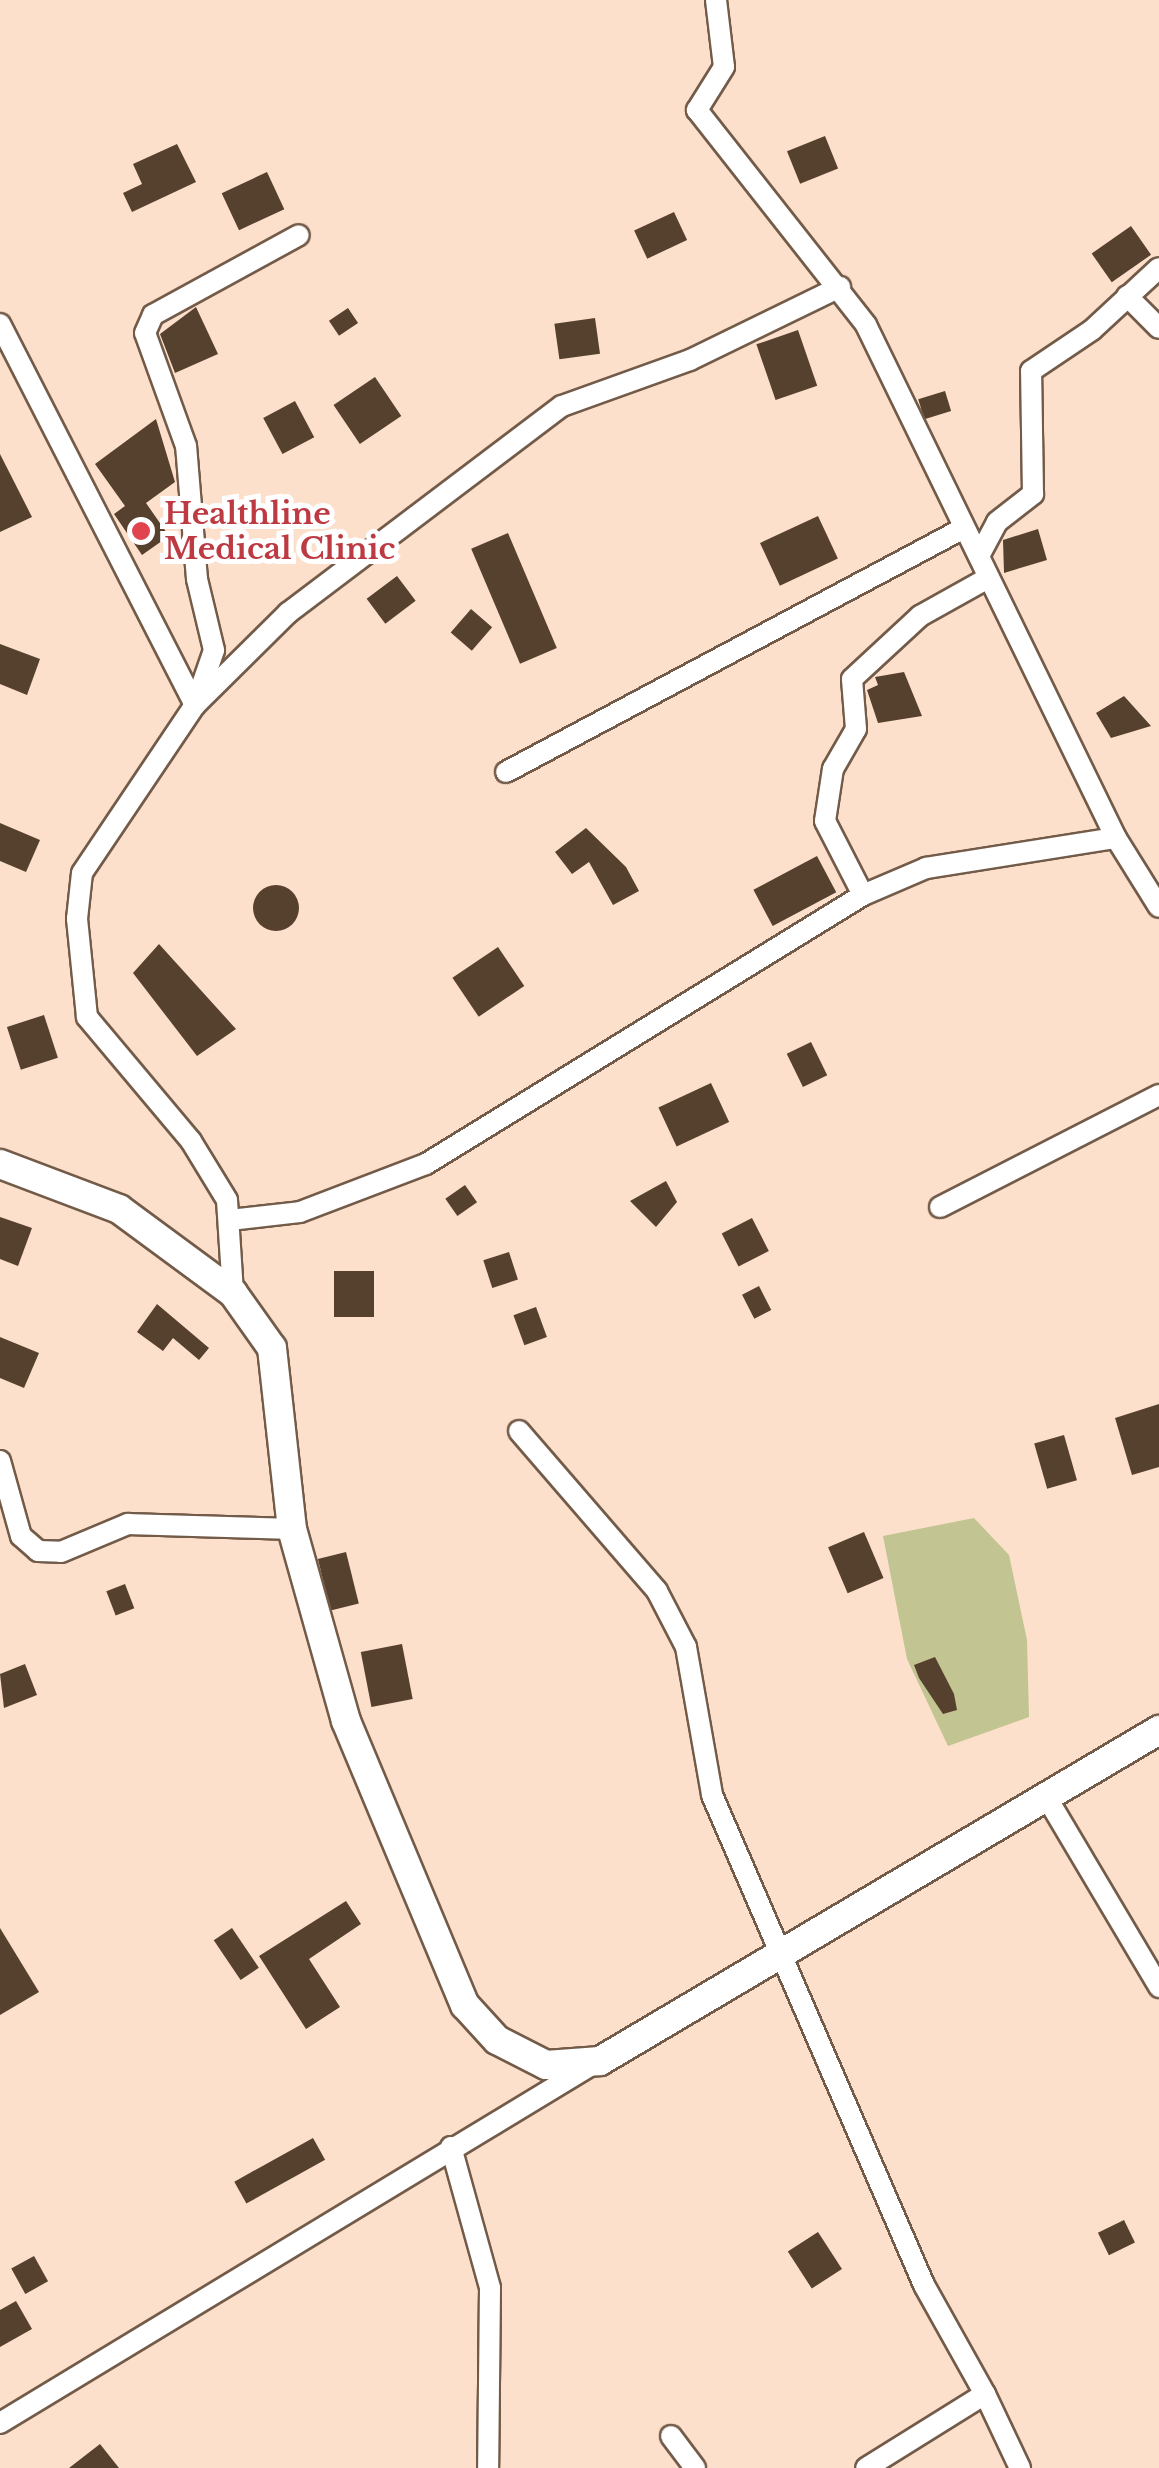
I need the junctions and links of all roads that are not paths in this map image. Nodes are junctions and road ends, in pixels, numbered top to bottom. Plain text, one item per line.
1 (716, 0) edge
2 (299, 235) dead end
3 (1159, 268) edge
4 (840, 287) junction
5 (1127, 296) junction
6 (0, 324) edge
7 (1159, 328) edge
8 (964, 528) junction
9 (979, 556) junction
10 (988, 578) junction
11 (195, 705) junction
12 (506, 772) dead end
13 (1116, 838) junction
14 (863, 895) junction
15 (1159, 907) edge
16 (1159, 1095) edge
17 (0, 1164) edge
18 (940, 1207) dead end
19 (230, 1220) junction
20 (233, 1293) junction
21 (519, 1431) dead end
22 (0, 1461) edge
23 (292, 1529) junction
24 (1159, 1730) edge
25 (1047, 1798) junction
26 (779, 1958) junction
27 (1159, 1987) edge
28 (600, 2060) junction
29 (451, 2148) junction
30 (986, 2394) junction
31 (0, 2422) edge
32 (671, 2436) dead end
33 (488, 2468) edge
34 (695, 2468) edge
35 (866, 2468) edge
36 (1020, 2468) edge

1 - 4 street
2 - 11 street
3 - 5 street
4 - 8 street
4 - 11 street
5 - 7 street
5 - 9 street
6 - 11 street
8 - 9 street
8 - 12 street
9 - 10 street
10 - 13 street
10 - 14 street
11 - 19 street
13 - 14 street
13 - 15 street
14 - 19 street
16 - 18 street
17 - 20 main road
19 - 20 street
20 - 23 main road
21 - 26 street
22 - 23 street
23 - 28 main road
24 - 25 main road
25 - 26 main road
25 - 27 street
26 - 28 main road
26 - 30 street
28 - 29 street
29 - 31 street
29 - 33 street
30 - 35 street
30 - 36 street
32 - 34 street

